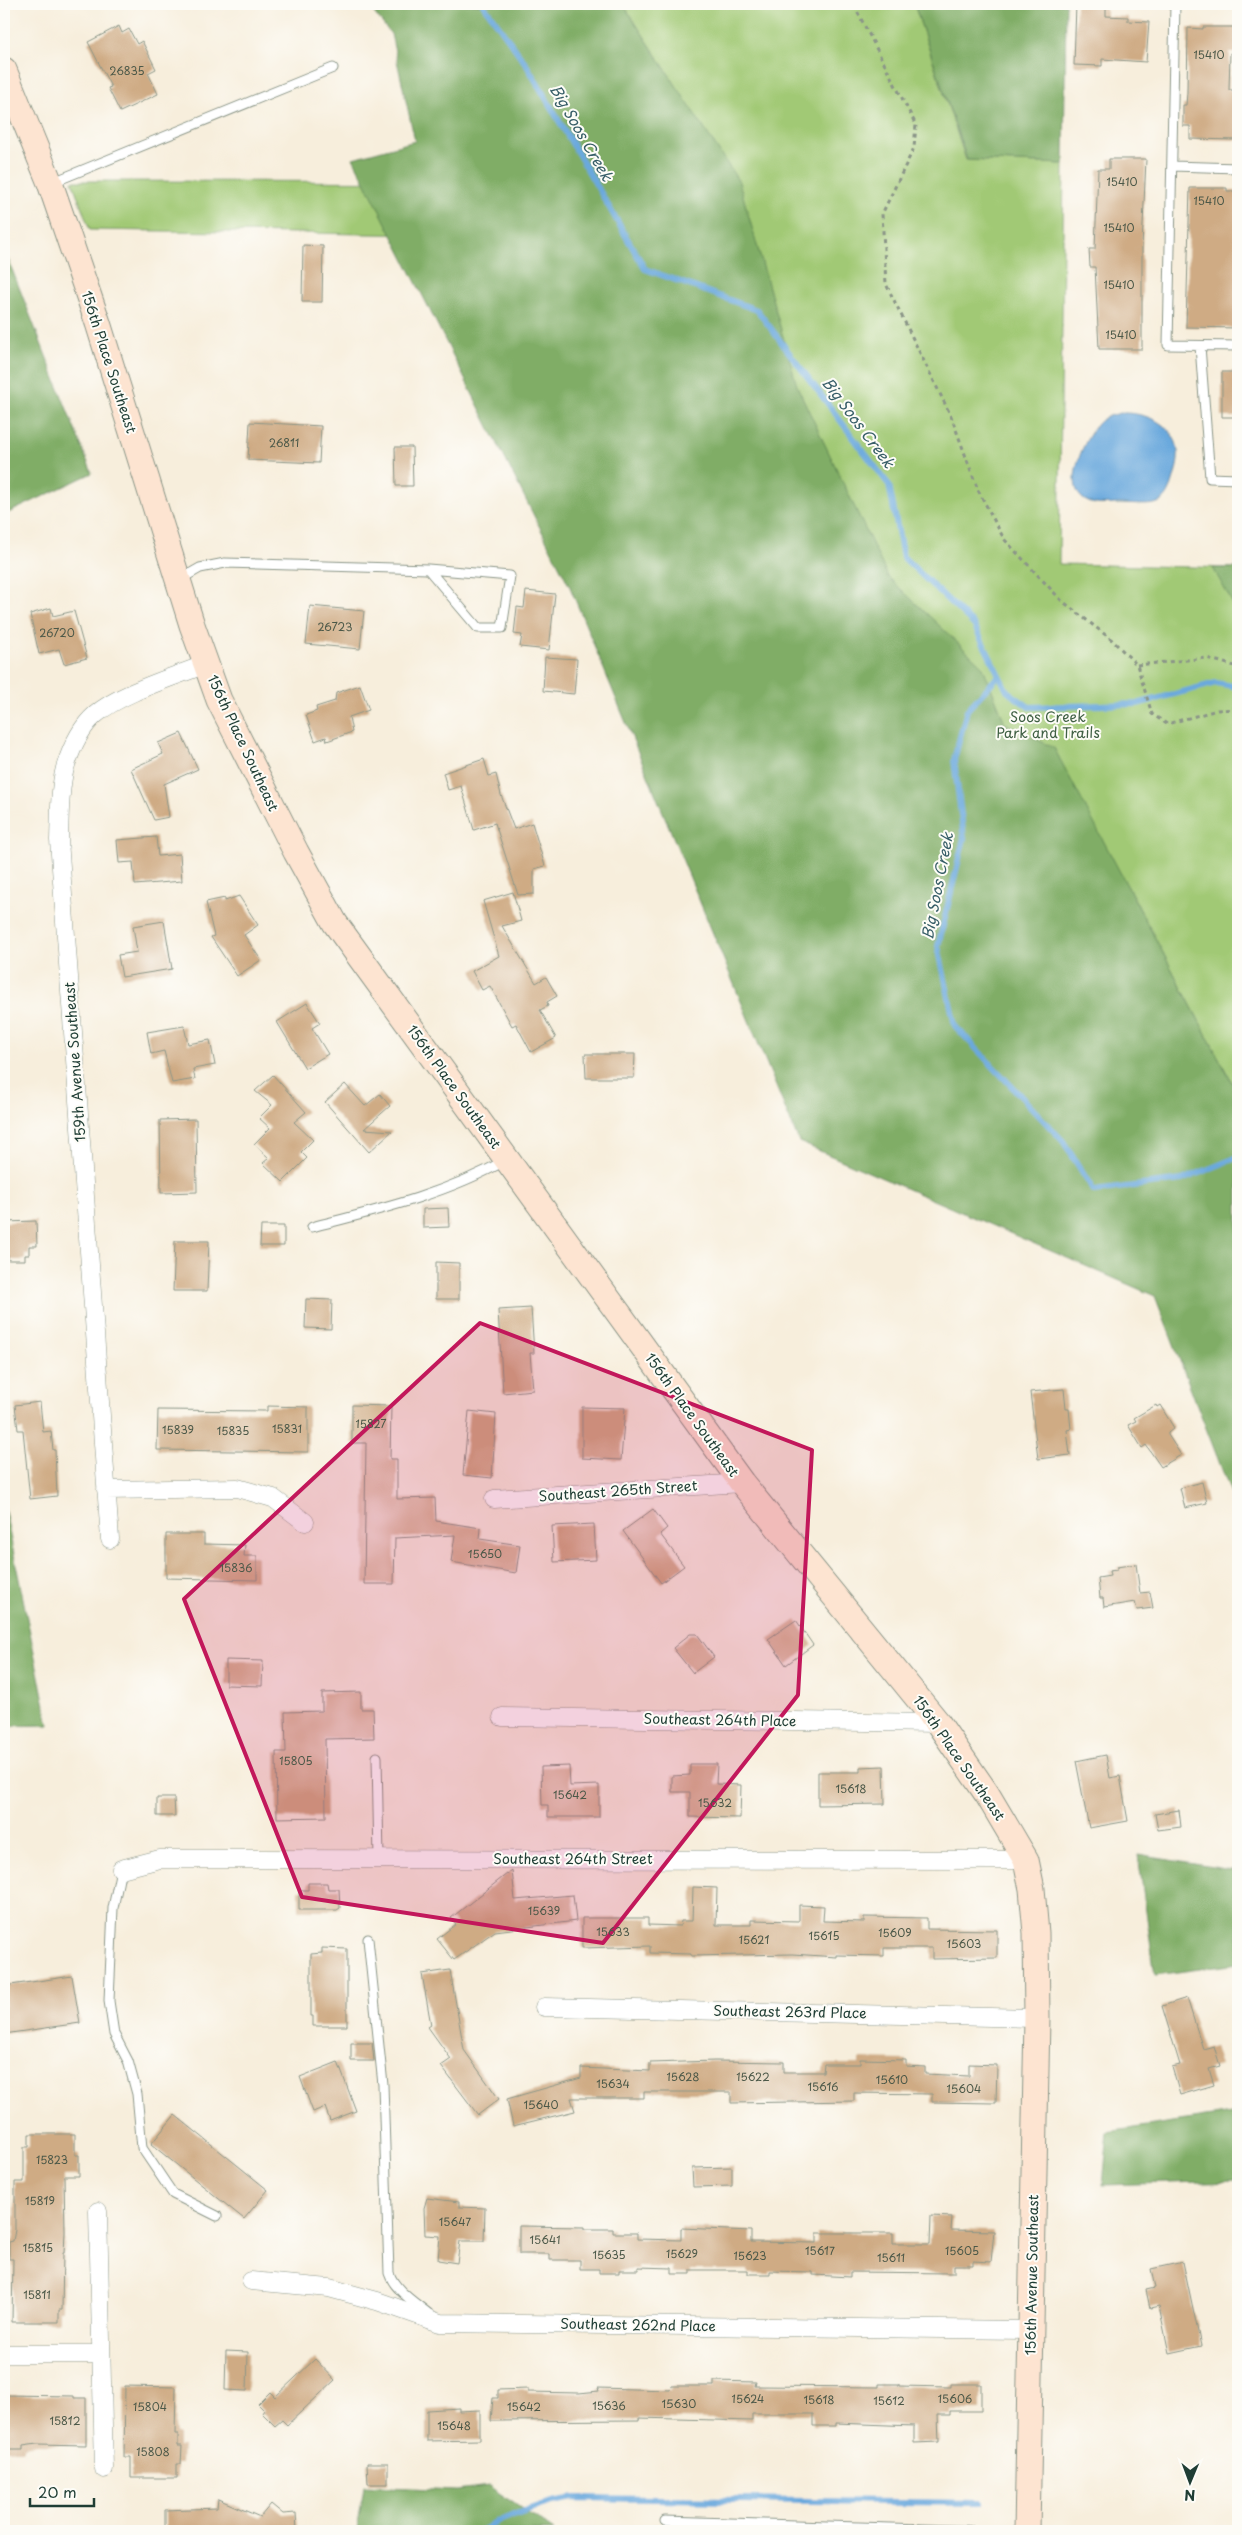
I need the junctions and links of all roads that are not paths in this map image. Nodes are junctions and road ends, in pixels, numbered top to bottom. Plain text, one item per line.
1 (1175, 4) edge
2 (333, 68) dead end
3 (4, 70) edge
4 (1172, 166) junction
5 (1238, 168) edge
6 (50, 183) junction
7 (1200, 346) junction
8 (1238, 346) edge
9 (1238, 479) edge
10 (428, 569) junction
11 (177, 581) junction
12 (206, 664) junction
13 (507, 1160) junction
14 (312, 1227) dead end
15 (742, 1483) junction
16 (106, 1490) junction
17 (494, 1498) dead end
18 (304, 1522) dead end
19 (110, 1539) dead end
20 (502, 1717) dead end
21 (938, 1723) junction
22 (377, 1757) dead end
23 (379, 1859) junction
24 (1026, 1860) junction
25 (121, 1869) joint
26 (368, 1939) dead end
27 (544, 2007) dead end
28 (1037, 2018) junction
29 (98, 2211) dead end
30 (217, 2216) dead end
31 (251, 2281) dead end
32 (440, 2323) junction
33 (1031, 2330) junction
34 (4, 2354) edge
35 (101, 2354) junction
36 (104, 2469) dead end
37 (665, 2521) dead end
38 (986, 2531) edge
39 (1027, 2531) edge

1 - 4 lane
2 - 6 lane
3 - 6 street, 156th Place Southeast
4 - 5 lane
4 - 7 lane
6 - 11 street, 156th Place Southeast
7 - 8 lane
7 - 9 lane
10 - 10 lane
10 - 11 lane
11 - 12 street, 156th Place Southeast
12 - 13 street, 156th Place Southeast
12 - 16 street, 159th Avenue Southeast
13 - 14 lane
13 - 15 street, 156th Place Southeast
15 - 17 street, Southeast 265th Street
15 - 21 street, 156th Place Southeast
16 - 18 street
16 - 19 street, 159th Avenue Southeast
20 - 21 street, Southeast 264th Place
21 - 24 street, 156th Place Southeast
22 - 23 lane
23 - 24 street, Southeast 264th Street
23 - 25 street, Southeast 264th Street
24 - 28 street, 156th Place Southeast
25 - 30 lane
26 - 32 lane
27 - 28 street, Southeast 263rd Place
28 - 33 street, 156th Avenue Southeast
29 - 35 street
31 - 32 street, Southeast 262nd Place
32 - 33 street, Southeast 262nd Place
33 - 39 street, 156th Avenue Southeast
34 - 35 street
35 - 36 street
37 - 38 lane

